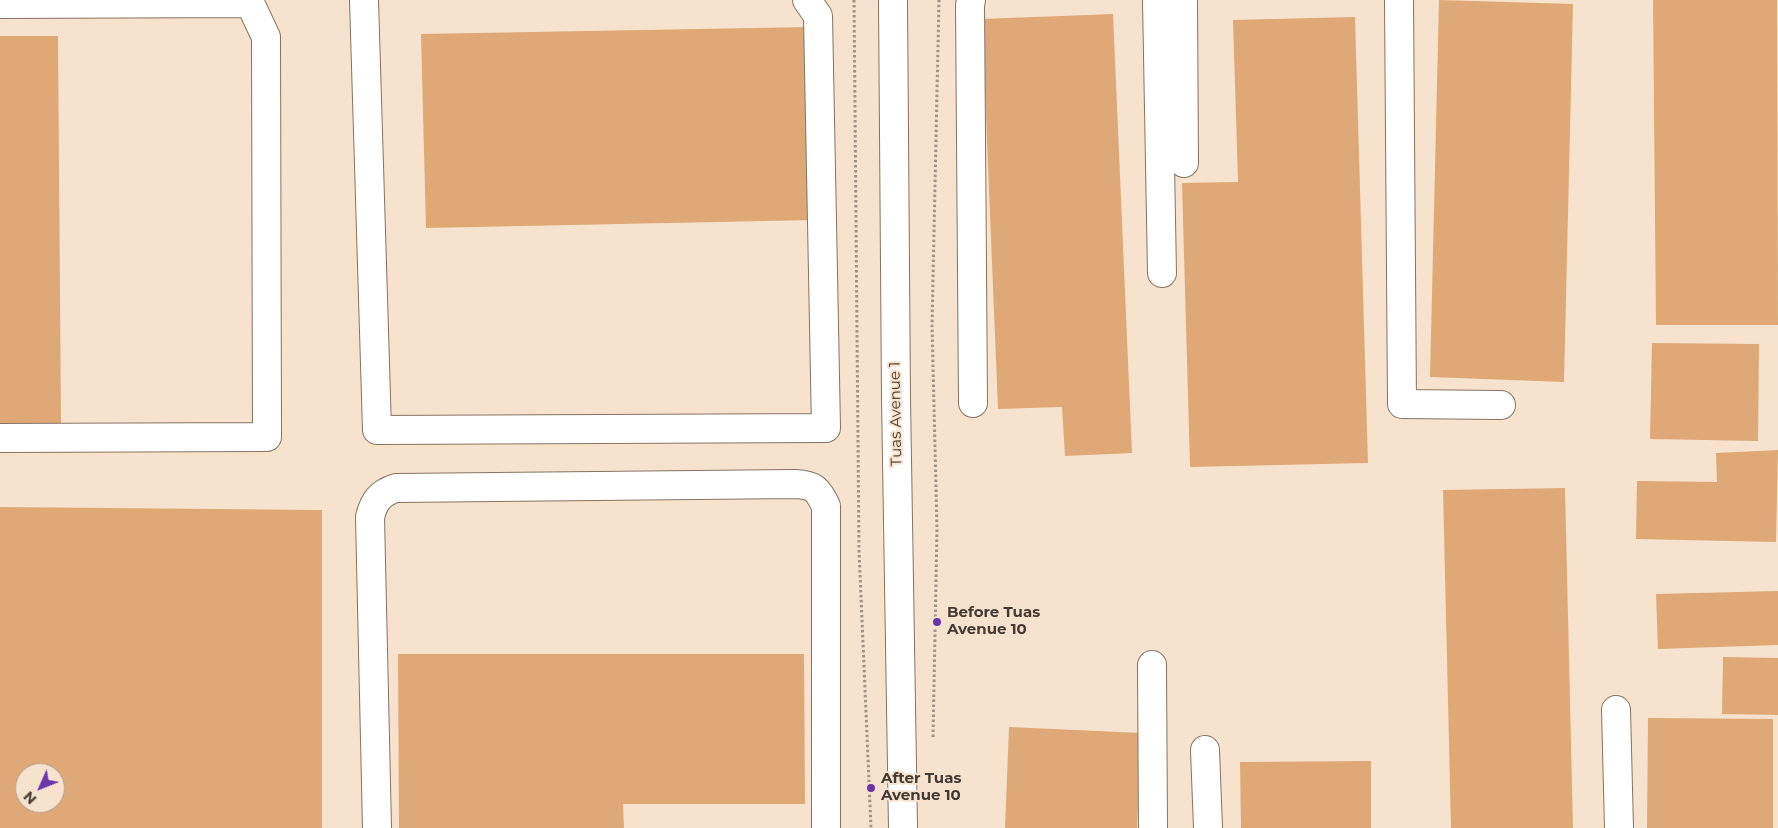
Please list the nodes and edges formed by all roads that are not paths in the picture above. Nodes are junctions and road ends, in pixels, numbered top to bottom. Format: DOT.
graph roads {
  1 [pos="364,0"];
  2 [pos="807,0"];
  3 [pos="893,0"];
  4 [pos="971,0"];
  5 [pos="1157,0"];
  6 [pos="1183,0"];
  7 [pos="1399,0"];
  8 [pos="15,3"];
  9 [pos="1184,162"];
  10 [pos="1162,273"];
  11 [pos="973,403"];
  12 [pos="1501,406"];
  13 [pos="0,438"];
  14 [pos="1152,666"];
  15 [pos="1616,710"];
  16 [pos="1205,750"];
  17 [pos="377,828"];
  18 [pos="826,828"];
  19 [pos="903,828"];
  20 [pos="1153,828"];
  21 [pos="1208,828"];
  22 [pos="1619,828"];
  1 -- 2 [label="street"];
  3 -- 19 [label="street, Tuas Avenue 1"];
  4 -- 11 [label="street"];
  5 -- 10 [label="street"];
  6 -- 9 [label="street"];
  7 -- 12 [label="street"];
  8 -- 13 [label="street"];
  14 -- 20 [label="street"];
  15 -- 22 [label="street"];
  16 -- 21 [label="street"];
  17 -- 18 [label="street"];
}
